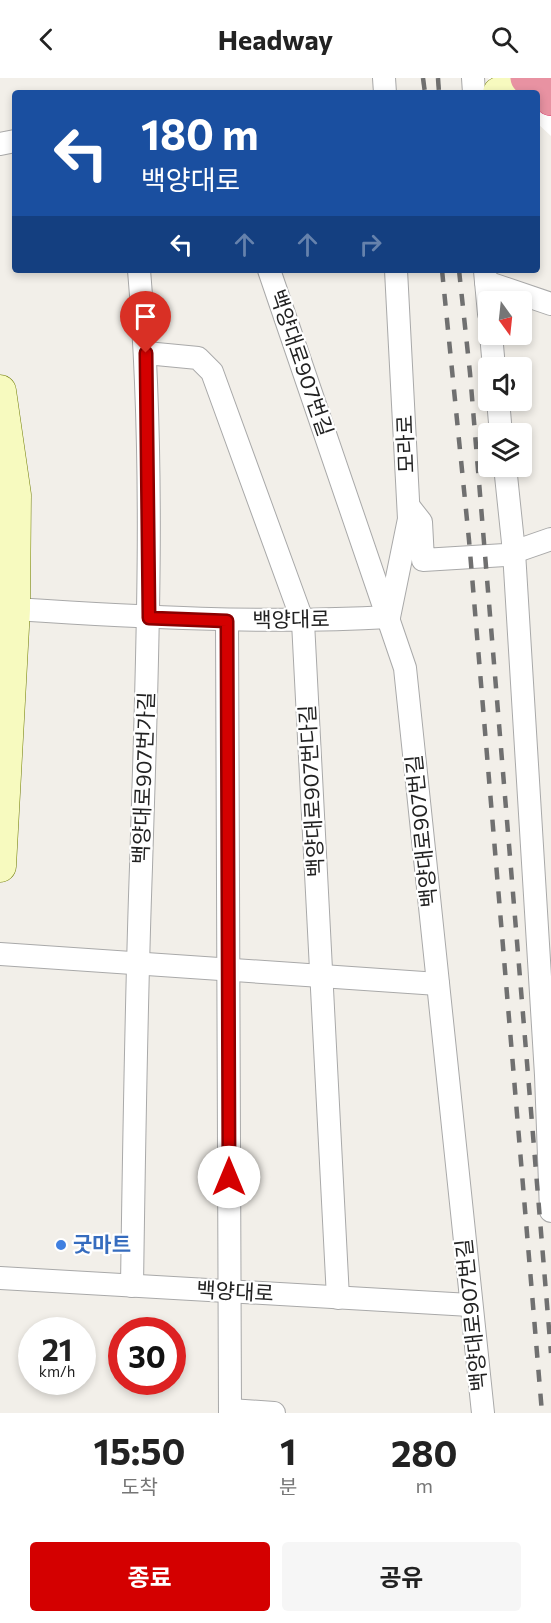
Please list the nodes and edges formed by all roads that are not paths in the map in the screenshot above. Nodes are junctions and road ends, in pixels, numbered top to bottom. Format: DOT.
graph roads {
  1 [pos="139,273"];
  2 [pos="270,273"];
  3 [pos="396,273"];
  4 [pos="485,276"];
  5 [pos="487,291"];
  6 [pos="551,304"];
  7 [pos="146,353"];
  8 [pos="0,391"];
  9 [pos="506,477"];
  10 [pos="408,507"];
  11 [pos="551,538"];
  12 [pos="514,552"];
  13 [pos="14,609"];
  14 [pos="389,617"];
  15 [pos="149,618"];
  16 [pos="227,621"];
  17 [pos="303,622"];
  18 [pos="0,866"];
  19 [pos="0,954"];
  20 [pos="137,963"];
  21 [pos="228,970"];
  22 [pos="322,977"];
  23 [pos="438,984"];
  24 [pos="550,1176"];
  25 [pos="551,1211"];
  26 [pos="0,1278"];
  27 [pos="132,1286"];
  28 [pos="229,1292"];
  29 [pos="338,1298"];
  30 [pos="470,1305"];
  31 [pos="230,1411"];
  32 [pos="274,1413"];
  33 [pos="483,1413"];
  1 -- 7 [label="street, 백양대로907번가길"];
  2 -- 14 [label="street, 백양대로907번길"];
  3 -- 10 [label="street, 모라로"];
  4 -- 5 [label="street"];
  4 -- 6 [label="street"];
  7 -- 15 [label="street, 백양대로907번가길"];
  7 -- 17 [label="street, 백양대로907번다길"];
  8 -- 13 [label="main road"];
  9 -- 12 [label="street"];
  10 -- 12 [label="street"];
  10 -- 14 [label="street, 모라로"];
  11 -- 12 [label="street"];
  12 -- 24 [label="street"];
  13 -- 15 [label="street, 백양대로"];
  13 -- 18 [label="main road"];
  14 -- 17 [label="street, 백양대로"];
  14 -- 23 [label="street, 백양대로907번길"];
  15 -- 16 [label="street, 백양대로"];
  15 -- 20 [label="street, 백양대로907번가길"];
  16 -- 17 [label="street, 백양대로"];
  16 -- 21 [label="street"];
  17 -- 22 [label="street, 백양대로907번다길"];
  19 -- 20 [label="street"];
  20 -- 21 [label="street"];
  20 -- 27 [label="street, 백양대로907번가길"];
  21 -- 22 [label="street"];
  21 -- 28 [label="street"];
  22 -- 23 [label="street"];
  22 -- 29 [label="street, 백양대로907번다길"];
  23 -- 30 [label="street, 백양대로907번길"];
  24 -- 25 [label="street"];
  26 -- 27 [label="street, 백양대로"];
  27 -- 28 [label="street, 백양대로"];
  28 -- 29 [label="street, 백양대로"];
  28 -- 31 [label="street"];
  29 -- 30 [label="street, 백양대로"];
  30 -- 33 [label="street, 백양대로907번길"];
  31 -- 32 [label="street"];
}
